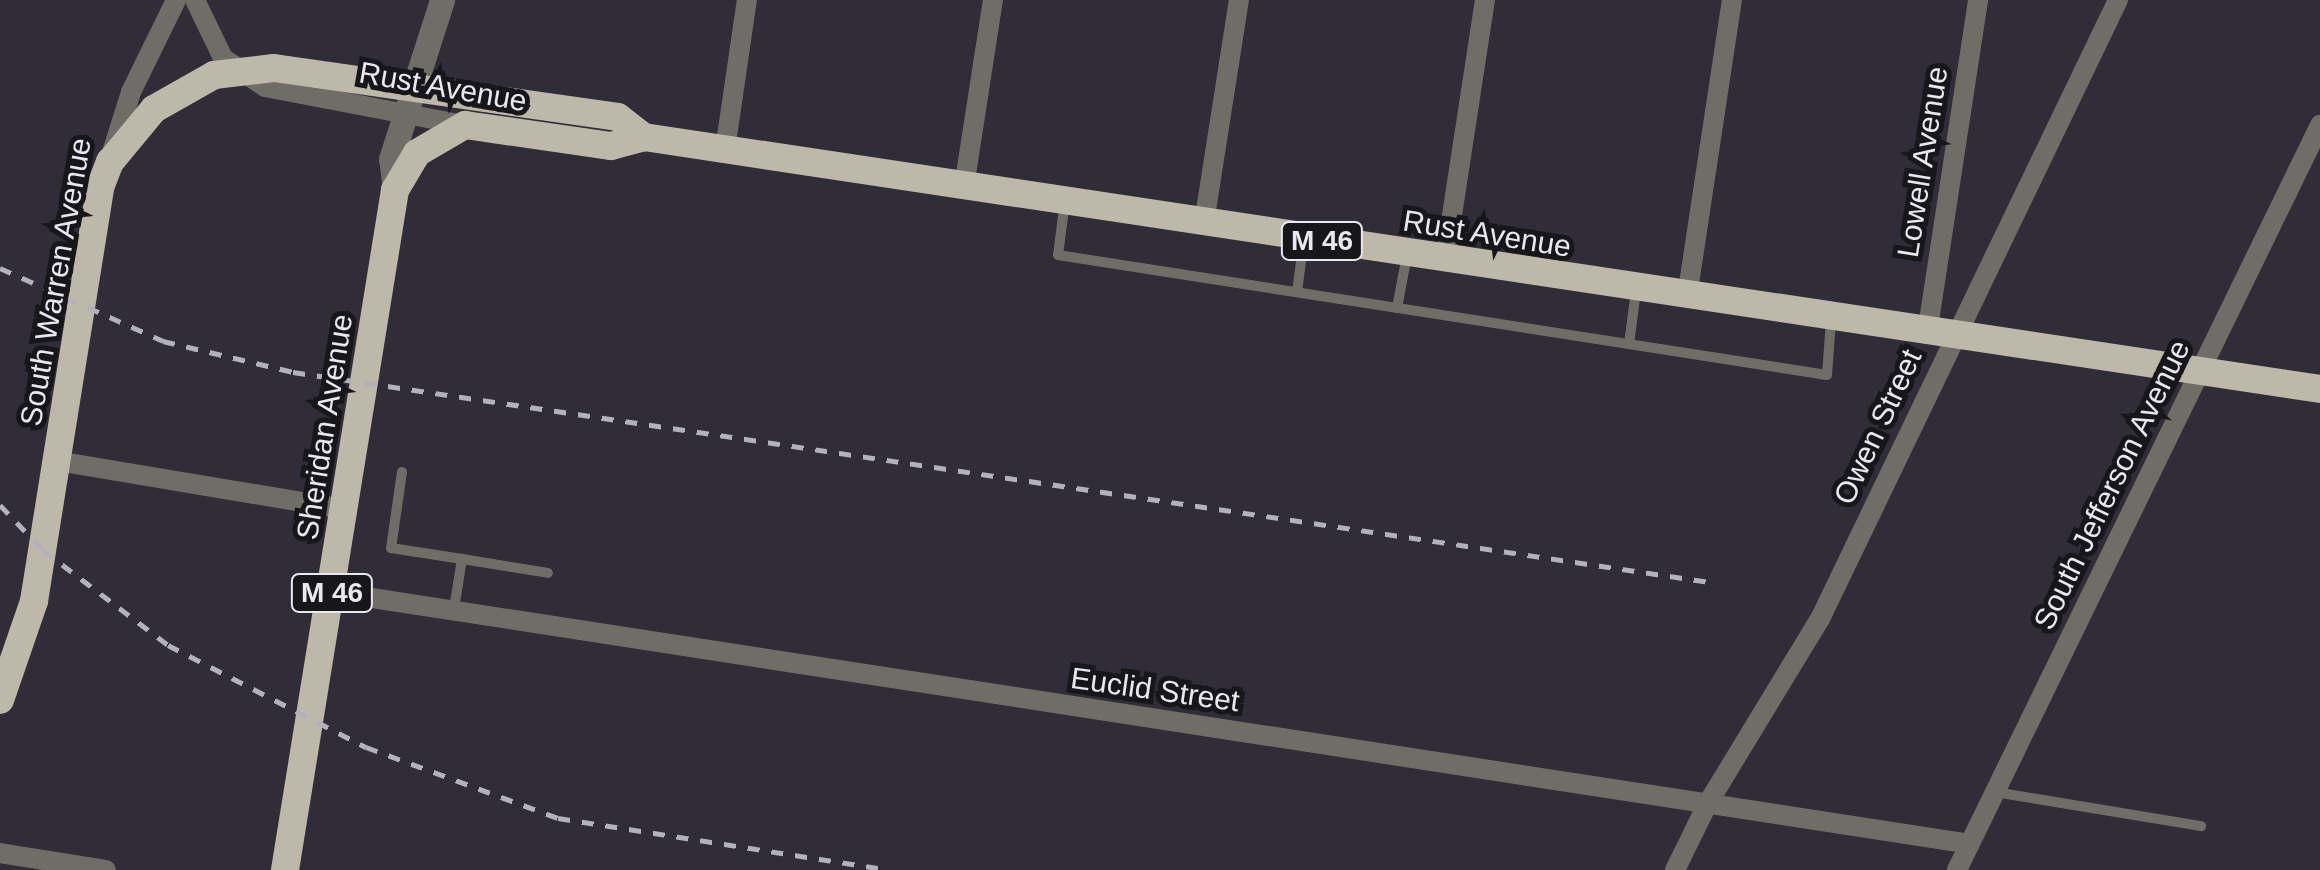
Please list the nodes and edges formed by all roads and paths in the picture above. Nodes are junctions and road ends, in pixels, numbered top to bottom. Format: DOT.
graph roads {
  1 [pos="176,0"];
  2 [pos="195,0"];
  3 [pos="442,0"];
  4 [pos="747,0"];
  5 [pos="993,0"];
  6 [pos="1239,0"];
  7 [pos="1485,0"];
  8 [pos="1732,0"];
  9 [pos="1978,0"];
  10 [pos="2118,0"];
  11 [pos="236,70"];
  12 [pos="410,99"];
  13 [pos="465,125"];
  14 [pos="2320,125"];
  15 [pos="644,137"];
  16 [pos="725,150"];
  17 [pos="110,162"];
  18 [pos="964,186"];
  19 [pos="395,190"];
  20 [pos="1065,201"];
  21 [pos="1204,223"];
  22 [pos="1304,238"];
  23 [pos="1406,254"];
  24 [pos="1446,261"];
  25 [pos="1636,289"];
  26 [pos="1297,292"];
  27 [pos="1686,297"];
  28 [pos="1397,308"];
  29 [pos="1831,319"];
  30 [pos="1941,336"];
  31 [pos="1629,344"];
  32 [pos="2200,372"];
  33 [pos="2320,389"];
  34 [pos="57,460"];
  35 [pos="402,472"];
  36 [pos="345,509"];
  37 [pos="462,559"];
  38 [pos="548,574"];
  39 [pos="332,592"];
  40 [pos="453,616"];
  41 [pos="0,700"];
  42 [pos="1995,792"];
  43 [pos="1708,803"];
  44 [pos="2201,826"];
  45 [pos="1970,844"];
  46 [pos="0,853"];
  47 [pos="68,867"];
  48 [pos="106,870"];
  49 [pos="286,870"];
  50 [pos="1675,870"];
  51 [pos="1957,870"];
  1 -- 17 [label="street, South Warren Avenue"];
  2 -- 11 [label="street"];
  3 -- 12 [label="street, Sheridan Avenue"];
  4 -- 16 [label="street"];
  5 -- 18 [label="street"];
  6 -- 21 [label="street"];
  7 -- 24 [label="street"];
  8 -- 27 [label="street"];
  9 -- 30 [label="street, Lowell Avenue"];
  10 -- 30 [label="street, Owen Street"];
  11 -- 12 [label="highway, Rust Avenue / M 46"];
  11 -- 17 [label="highway, Rust Avenue / M 46"];
  12 -- 13 [label="street, Rust Avenue"];
  12 -- 15 [label="highway, Rust Avenue / M 46"];
  12 -- 19 [label="street, Sheridan Avenue"];
  13 -- 15 [label="highway, Rust Avenue / M 46"];
  13 -- 19 [label="highway, M 46"];
  14 -- 32 [label="street, South Jefferson Avenue"];
  15 -- 16 [label="highway, Rust Avenue / M 46"];
  16 -- 18 [label="highway, Rust Avenue / M 46"];
  17 -- 34 [label="highway, South Warren Avenue / M 46"];
  18 -- 20 [label="highway, Rust Avenue / M 46"];
  19 -- 36 [label="highway, Sheridan Avenue / M 46"];
  20 -- 21 [label="highway, Rust Avenue / M 46"];
  20 -- 26 [label="lane"];
  21 -- 22 [label="highway, Rust Avenue / M 46"];
  22 -- 23 [label="highway, Rust Avenue / M 46"];
  22 -- 26 [label="lane"];
  23 -- 24 [label="highway, Rust Avenue / M 46"];
  23 -- 28 [label="lane"];
  24 -- 25 [label="highway, Rust Avenue / M 46"];
  25 -- 27 [label="highway, Rust Avenue / M 46"];
  25 -- 31 [label="lane"];
  26 -- 28 [label="lane"];
  27 -- 29 [label="highway, Rust Avenue / M 46"];
  28 -- 31 [label="lane"];
  29 -- 30 [label="highway, Rust Avenue / M 46"];
  29 -- 31 [label="lane"];
  30 -- 32 [label="highway, Rust Avenue / M 46"];
  30 -- 43 [label="street, Owen Street"];
  32 -- 33 [label="highway, Rust Avenue / M 46"];
  32 -- 42 [label="street, South Jefferson Avenue"];
  34 -- 36 [label="street"];
  34 -- 41 [label="highway, South Warren Avenue / M 46"];
  35 -- 37 [label="lane"];
  36 -- 39 [label="highway, Sheridan Avenue / M 46"];
  37 -- 38 [label="lane"];
  37 -- 40 [label="lane"];
  39 -- 40 [label="street, Euclid Street"];
  39 -- 49 [label="highway, Sheridan Avenue / M 46"];
  40 -- 43 [label="street, Euclid Street"];
  42 -- 44 [label="lane"];
  42 -- 45 [label="street, South Jefferson Avenue"];
  43 -- 45 [label="street, Euclid Street"];
  43 -- 50 [label="street, Owen Street"];
  45 -- 51 [label="street, South Jefferson Avenue"];
  46 -- 47 [label="street"];
  47 -- 48 [label="street"];
}
